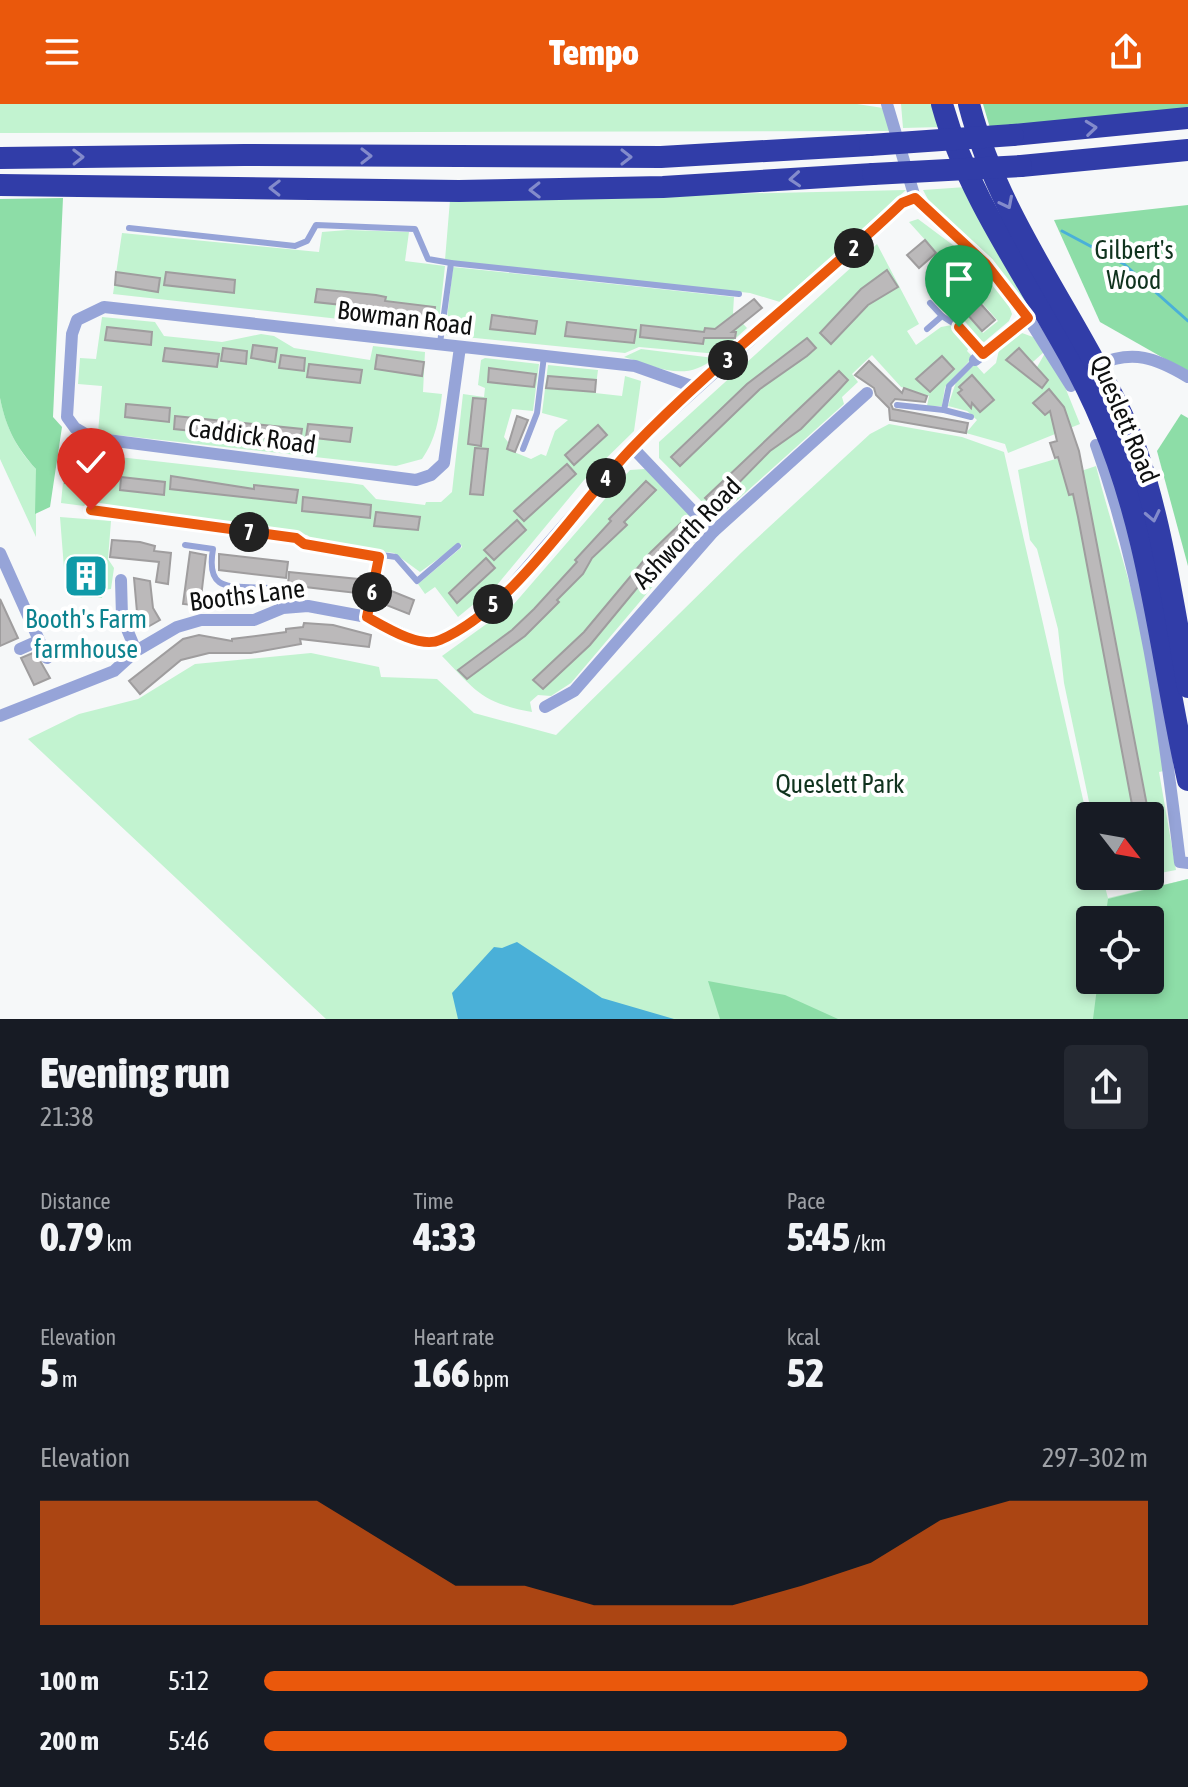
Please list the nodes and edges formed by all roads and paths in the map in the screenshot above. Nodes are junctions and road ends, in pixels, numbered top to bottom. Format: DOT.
graph roads {
  1 [pos="887,104"];
  2 [pos="942,104"];
  3 [pos="969,104"];
  4 [pos="1188,118"];
  5 [pos="1188,150"];
  6 [pos="0,158"];
  7 [pos="0,185"];
  8 [pos="915,198"];
  9 [pos="129,228"];
  10 [pos="451,263"];
  11 [pos="739,294"];
  12 [pos="930,303"];
  13 [pos="104,307"];
  14 [pos="942,316"];
  15 [pos="1028,318"];
  16 [pos="927,329"];
  17 [pos="440,343"];
  18 [pos="460,347"];
  19 [pos="544,356"];
  20 [pos="979,357"];
  21 [pos="1082,375"];
  22 [pos="1188,377"];
  23 [pos="697,388"];
  24 [pos="867,393"];
  25 [pos="897,405"];
  26 [pos="944,410"];
  27 [pos="971,417"];
  28 [pos="1096,445"];
  29 [pos="632,447"];
  30 [pos="523,449"];
  31 [pos="91,510"];
  32 [pos="713,532"];
  33 [pos="185,545"];
  34 [pos="458,546"];
  35 [pos="0,553"];
  36 [pos="379,557"];
  37 [pos="121,580"];
  38 [pos="121,598"];
  39 [pos="107,600"];
  40 [pos="283,608"];
  41 [pos="367,617"];
  42 [pos="38,641"];
  43 [pos="20,649"];
  44 [pos="136,651"];
  45 [pos="47,658"];
  46 [pos="1188,687"];
  47 [pos="545,707"];
  48 [pos="0,716"];
  49 [pos="1188,780"];
  50 [pos="1188,863"];
  1 -- 8 [label="street"];
  2 -- 21 [label="highway, Queslett Road"];
  3 -- 21 [label="highway, Queslett Road, one-way"];
  6 -- 4 [label="highway, one-way, bridge"];
  5 -- 7 [label="highway, one-way, bridge"];
  8 -- 15 [label="street, Queslett Road"];
  8 -- 23 [label="street, Booths Lane"];
  9 -- 10 [label="lane"];
  10 -- 11 [label="lane"];
  10 -- 17 [label="lane"];
  12 -- 14 [label="lane"];
  13 -- 17 [label="street, Bowman Road"];
  13 -- 18 [label="street, Caddick Road"];
  14 -- 16 [label="lane"];
  14 -- 20 [label="lane"];
  15 -- 20 [label="street"];
  15 -- 21 [label="street, Queslett Road"];
  17 -- 18 [label="street, Bowman Road"];
  18 -- 19 [label="street, Bowman Road"];
  19 -- 23 [label="street, Bowman Road"];
  19 -- 30 [label="lane"];
  20 -- 26 [label="lane"];
  21 -- 22 [label="street"];
  21 -- 46 [label="highway, Queslett Road, one-way"];
  21 -- 49 [label="highway, Queslett Road"];
  23 -- 29 [label="street, Booths Lane"];
  24 -- 32 [label="street, Ashworth Road"];
  25 -- 26 [label="lane"];
  26 -- 27 [label="lane"];
  28 -- 50 [label="street, Queslett Road"];
  29 -- 32 [label="street"];
  29 -- 41 [label="street, Booths Lane"];
  31 -- 36 [label="lane"];
  32 -- 47 [label="street, Ashworth Road"];
  33 -- 40 [label="lane"];
  34 -- 36 [label="lane"];
  35 -- 42 [label="street"];
  36 -- 41 [label="lane"];
  37 -- 38 [label="street"];
  38 -- 39 [label="street"];
  38 -- 44 [label="street"];
  40 -- 41 [label="street, Booths Lane"];
  40 -- 44 [label="street, Booths Lane"];
  42 -- 43 [label="street"];
  42 -- 45 [label="street"];
  44 -- 48 [label="street, Booths Lane"];
}
